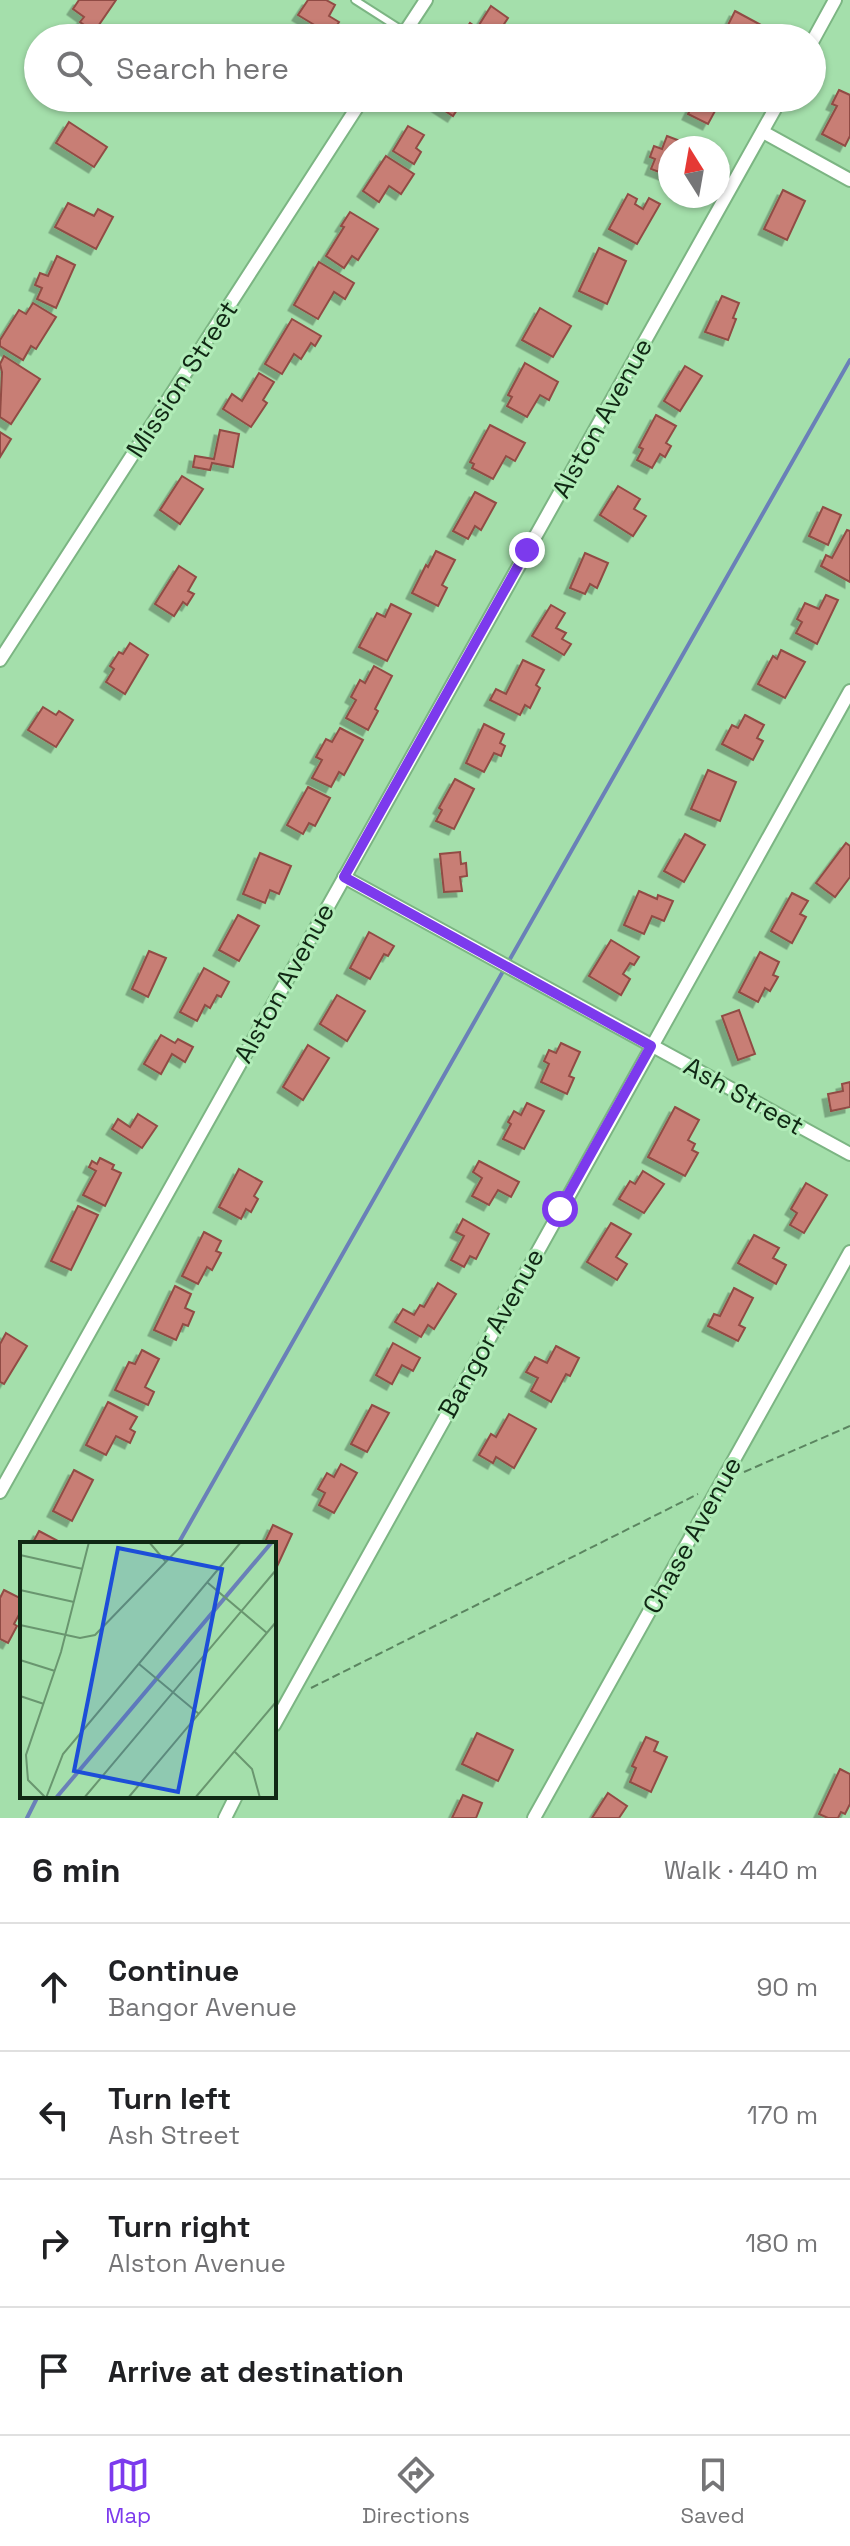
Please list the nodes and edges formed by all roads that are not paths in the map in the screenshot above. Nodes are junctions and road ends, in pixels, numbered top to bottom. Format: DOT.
graph roads {
  1 [pos="355,0"];
  2 [pos="426,0"];
  3 [pos="835,0"];
  4 [pos="388,24"];
  5 [pos="410,24"];
  6 [pos="822,24"];
  7 [pos="354,112"];
  8 [pos="774,112"];
  9 [pos="763,132"];
  10 [pos="850,180"];
  11 [pos="0,660"];
  12 [pos="850,691"];
  13 [pos="344,877"];
  14 [pos="651,1046"];
  15 [pos="850,1154"];
  16 [pos="850,1252"];
  17 [pos="0,1492"];
  18 [pos="276,1721"];
  19 [pos="235,1798"];
  20 [pos="225,1818"];
  21 [pos="534,1818"];
  1 -- 4 [label="lane"];
  2 -- 5 [label="street"];
  3 -- 6 [label="street"];
  7 -- 11 [label="street, Mission Street"];
  8 -- 9 [label="street, Alston Avenue"];
  9 -- 10 [label="street"];
  9 -- 13 [label="street, Alston Avenue"];
  12 -- 14 [label="street, Bangor Avenue"];
  13 -- 14 [label="street, Ash Street"];
  13 -- 17 [label="street, Alston Avenue"];
  14 -- 15 [label="street, Ash Street"];
  14 -- 18 [label="street, Bangor Avenue"];
  16 -- 21 [label="street, Chase Avenue"];
  19 -- 20 [label="street"];
}
